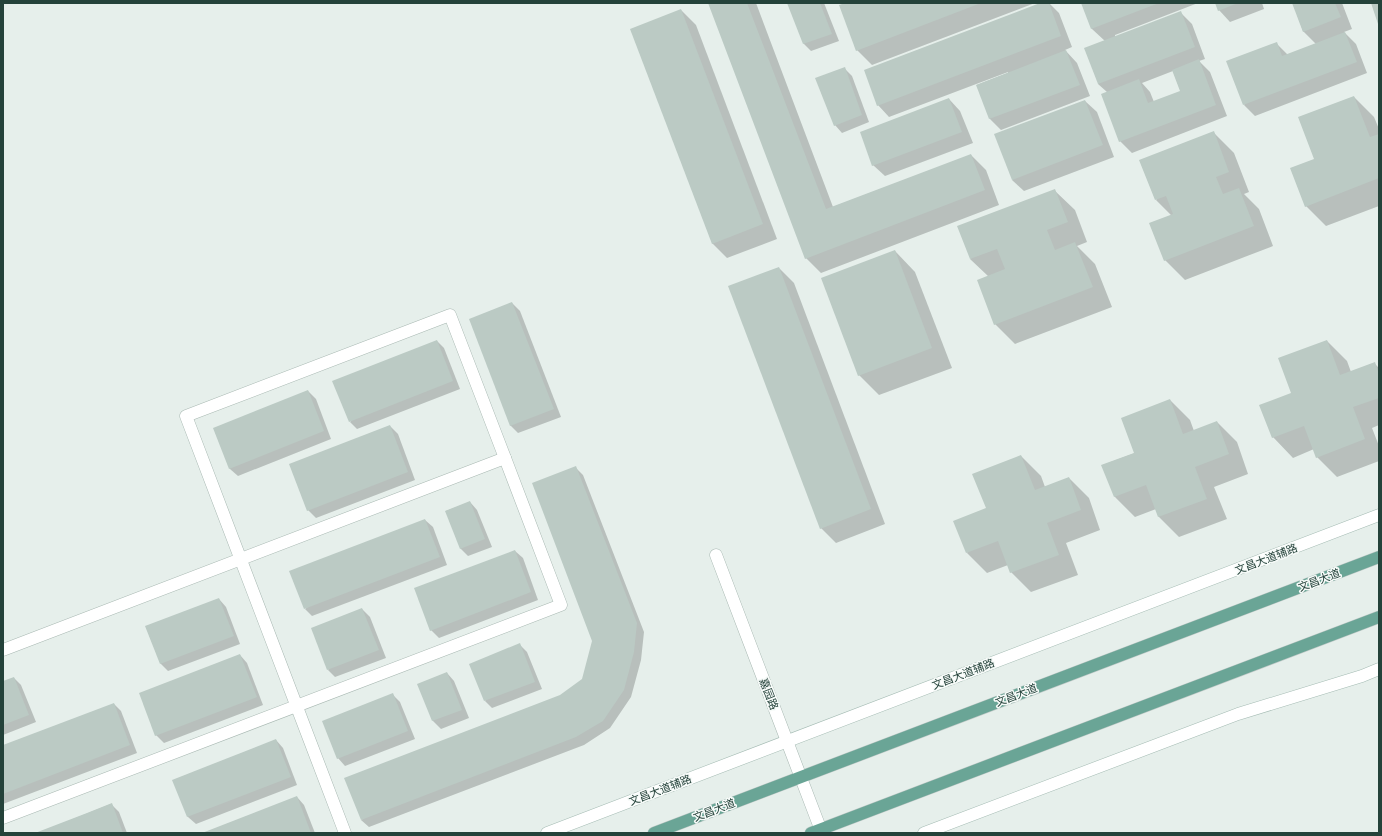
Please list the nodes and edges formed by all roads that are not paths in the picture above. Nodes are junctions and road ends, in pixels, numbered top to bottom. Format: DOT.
graph roads {
  1 [pos="505,458"];
  2 [pos="1379,515"];
  3 [pos="716,555"];
  4 [pos="1379,557"];
  5 [pos="241,559"];
  6 [pos="1379,616"];
  7 [pos="3,650"];
  8 [pos="1379,669"];
  9 [pos="297,706"];
  10 [pos="787,742"];
  11 [pos="800,777"];
  12 [pos="3,818"];
  13 [pos="818,832"];
  14 [pos="346,833"];
  15 [pos="547,833"];
  16 [pos="654,833"];
  17 [pos="924,833"];
  1 -- 5 [label="street"];
  1 -- 5 [label="street"];
  1 -- 9 [label="street"];
  2 -- 10 [label="street, 文昌大道辅路"];
  3 -- 10 [label="street, 嘉园路"];
  4 -- 11 [label="main road, 文昌大道"];
  5 -- 7 [label="street"];
  5 -- 9 [label="street"];
  6 -- 13 [label="main road"];
  8 -- 17 [label="street"];
  9 -- 12 [label="street"];
  9 -- 14 [label="street"];
  10 -- 11 [label="street, 嘉园路"];
  10 -- 15 [label="street, 文昌大道辅路"];
  11 -- 13 [label="street, 嘉园路"];
  11 -- 16 [label="main road, 文昌大道"];
}
